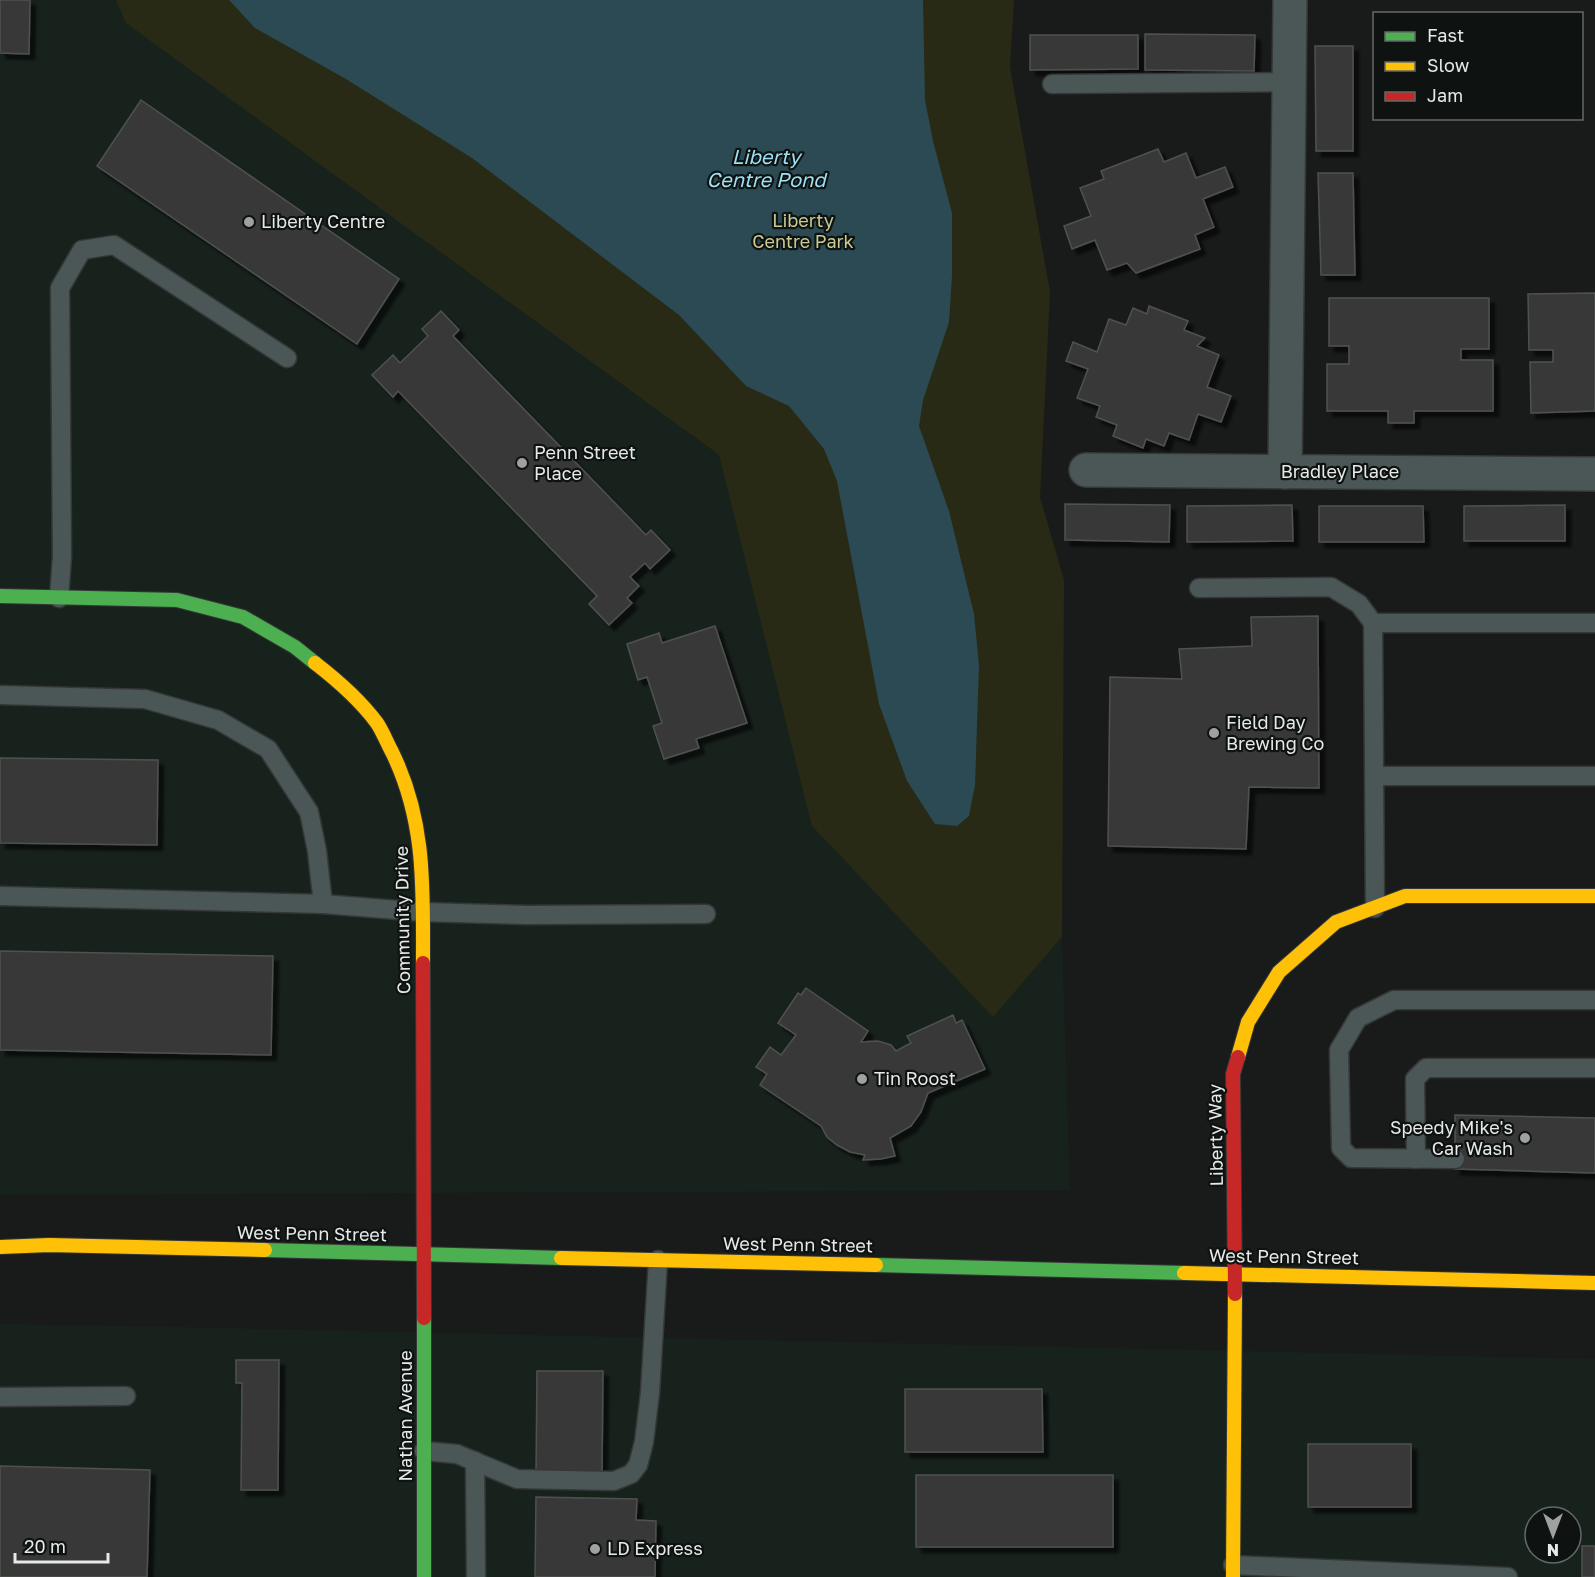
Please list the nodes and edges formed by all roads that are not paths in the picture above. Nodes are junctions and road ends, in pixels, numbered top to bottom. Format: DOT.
graph roads {
  1 [pos="1290,0"];
  2 [pos="1289,82"];
  3 [pos="1052,84"];
  4 [pos="287,358"];
  5 [pos="1086,470"];
  6 [pos="1285,472"];
  7 [pos="1595,474"];
  8 [pos="1199,588"];
  9 [pos="0,596"];
  10 [pos="59,598"];
  11 [pos="1373,623"];
  12 [pos="1595,623"];
  13 [pos="0,695"];
  14 [pos="1375,776"];
  15 [pos="1595,776"];
  16 [pos="0,896"];
  17 [pos="1595,896"];
  18 [pos="323,904"];
  19 [pos="1375,908"];
  20 [pos="422,912"];
  21 [pos="706,914"];
  22 [pos="1595,1000"];
  23 [pos="1595,1068"];
  24 [pos="1416,1159"];
  25 [pos="1455,1159"];
  26 [pos="0,1247"];
  27 [pos="424,1254"];
  28 [pos="657,1260"];
  29 [pos="1236,1274"];
  30 [pos="1595,1283"];
  31 [pos="126,1396"];
  32 [pos="0,1397"];
  33 [pos="424,1451"];
  34 [pos="475,1461"];
  35 [pos="1233,1571"];
  36 [pos="424,1577"];
  37 [pos="476,1577"];
  38 [pos="1508,1577"];
  1 -- 2 [label="street"];
  2 -- 3 [label="lane"];
  2 -- 6 [label="street"];
  4 -- 10 [label="lane"];
  5 -- 6 [label="street, Bradley Place"];
  6 -- 7 [label="street, Bradley Place"];
  8 -- 11 [label="lane"];
  9 -- 10 [label="street, Community Drive"];
  10 -- 20 [label="street, Community Drive"];
  11 -- 12 [label="lane"];
  11 -- 14 [label="lane"];
  13 -- 18 [label="lane"];
  14 -- 15 [label="lane"];
  14 -- 19 [label="lane"];
  16 -- 18 [label="lane"];
  17 -- 19 [label="street, Liberty Way"];
  18 -- 20 [label="lane"];
  19 -- 29 [label="street, Liberty Way"];
  20 -- 21 [label="lane"];
  20 -- 27 [label="street, Community Drive"];
  22 -- 24 [label="lane"];
  23 -- 24 [label="lane"];
  24 -- 25 [label="lane"];
  26 -- 27 [label="street, West Penn Street"];
  27 -- 28 [label="street, West Penn Street"];
  27 -- 33 [label="street, Nathan Avenue"];
  28 -- 29 [label="street, West Penn Street"];
  28 -- 34 [label="lane"];
  29 -- 30 [label="street, West Penn Street"];
  29 -- 35 [label="street, Liberty Way"];
  31 -- 32 [label="lane"];
  33 -- 34 [label="lane"];
  33 -- 36 [label="street, Nathan Avenue"];
  34 -- 37 [label="lane"];
  35 -- 38 [label="lane"];
}
